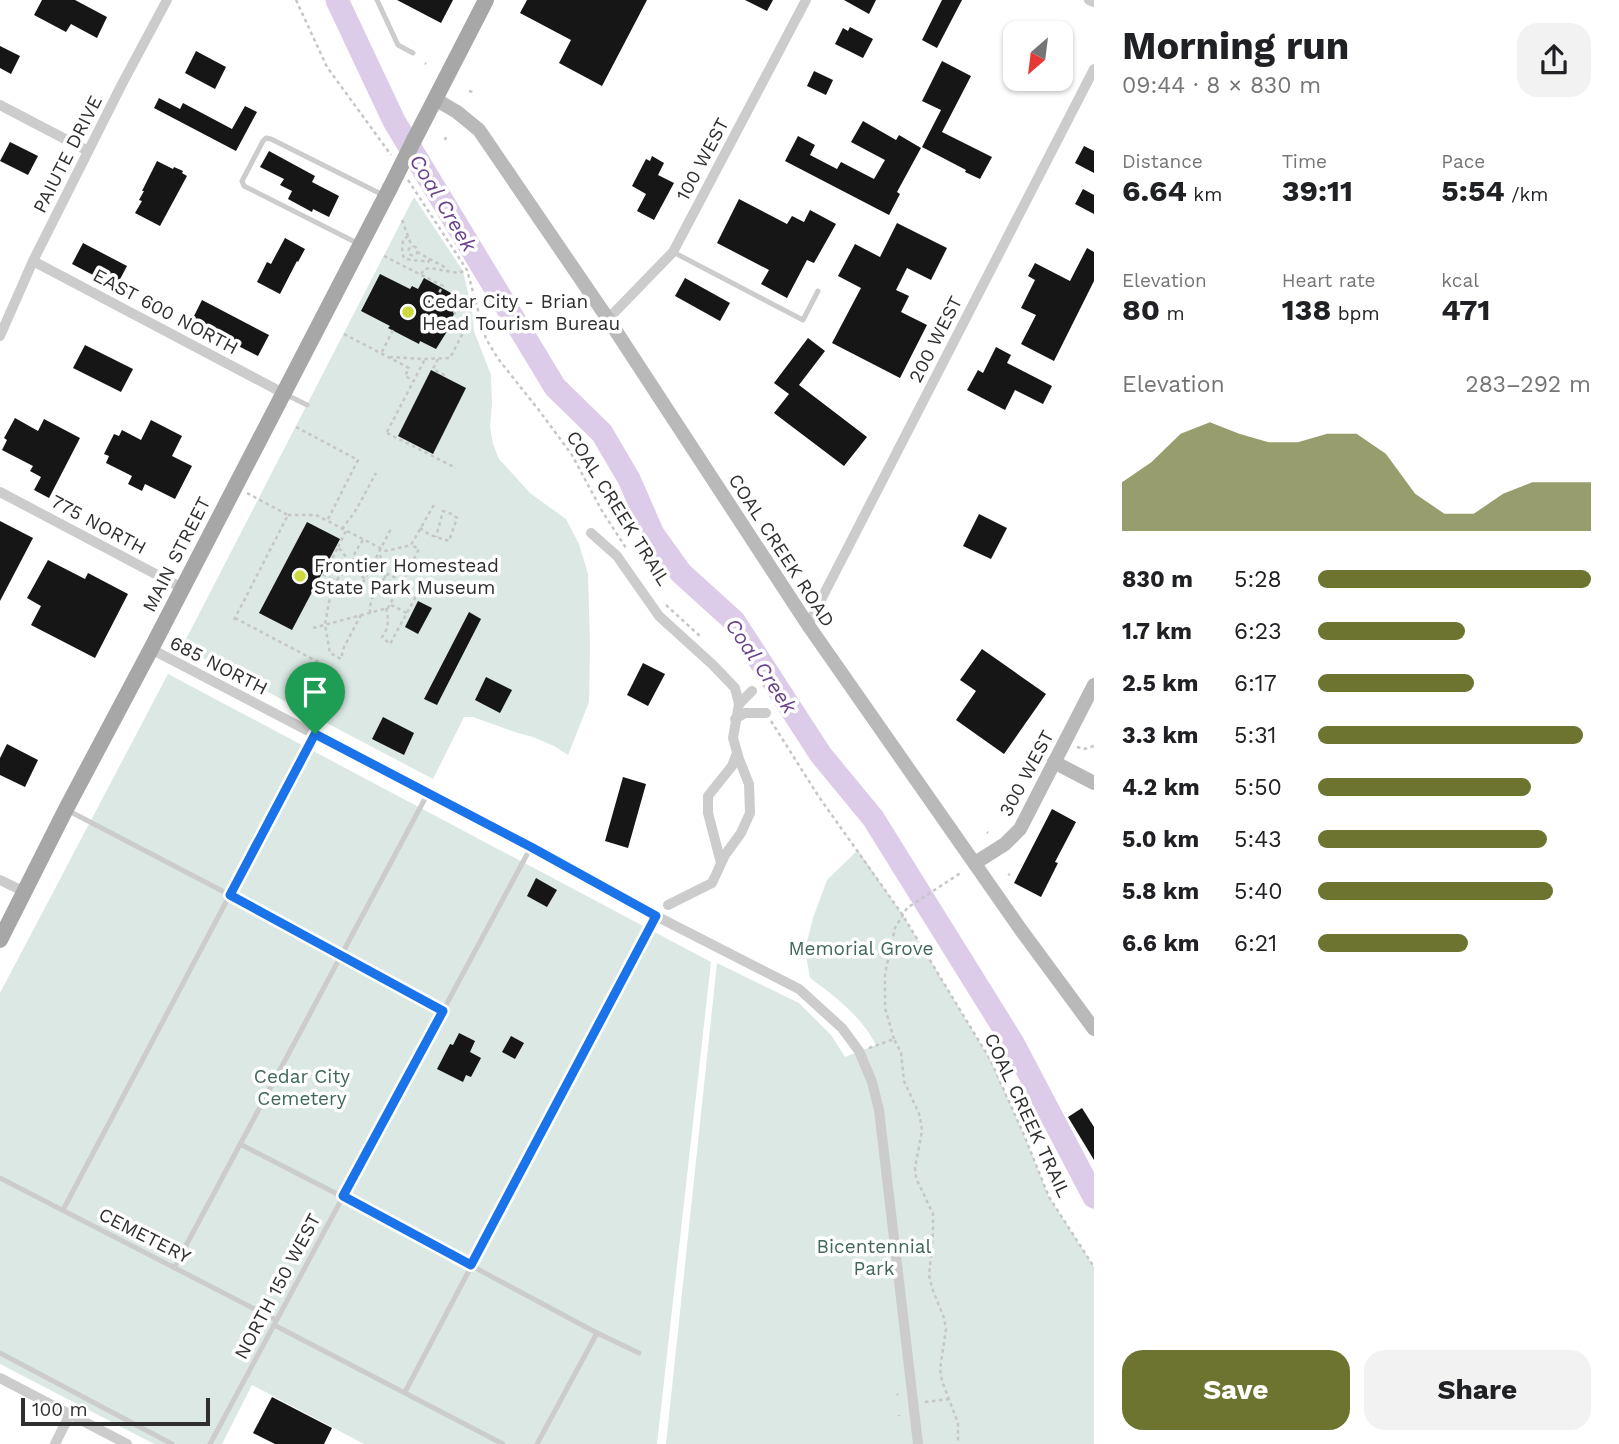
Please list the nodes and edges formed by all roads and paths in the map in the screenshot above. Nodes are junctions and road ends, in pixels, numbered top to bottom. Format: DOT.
graph roads {
  1 [pos="167,0"];
  2 [pos="296,0"];
  3 [pos="377,0"];
  4 [pos="806,0"];
  5 [pos="484,4"];
  6 [pos="413,53"];
  7 [pos="1094,69"];
  8 [pos="435,99"];
  9 [pos="0,105"];
  10 [pos="88,151"];
  11 [pos="395,162"];
  12 [pos="403,173"];
  13 [pos="388,192"];
  14 [pos="402,220"];
  15 [pos="408,236"];
  16 [pos="360,245"];
  17 [pos="412,247"];
  18 [pos="673,252"];
  19 [pos="410,253"];
  20 [pos="417,253"];
  21 [pos="384,256"];
  22 [pos="404,258"];
  23 [pos="430,260"];
  24 [pos="33,261"];
  25 [pos="398,263"];
  26 [pos="467,270"];
  27 [pos="450,271"];
  28 [pos="421,275"];
  29 [pos="818,291"];
  30 [pos="608,318"];
  31 [pos="2,328"];
  32 [pos="393,330"];
  33 [pos="344,334"];
  34 [pos="381,353"];
  35 [pos="389,357"];
  36 [pos="425,359"];
  37 [pos="438,359"];
  38 [pos="446,377"];
  39 [pos="414,381"];
  40 [pos="283,393"];
  41 [pos="307,405"];
  42 [pos="296,426"];
  43 [pos="456,468"];
  44 [pos="376,473"];
  45 [pos="234,487"];
  46 [pos="0,492"];
  47 [pos="435,503"];
  48 [pos="288,515"];
  49 [pos="327,521"];
  50 [pos="392,527"];
  51 [pos="420,528"];
  52 [pos="342,529"];
  53 [pos="346,531"];
  54 [pos="591,533"];
  55 [pos="436,537"];
  56 [pos="363,540"];
  57 [pos="411,545"];
  58 [pos="338,547"];
  59 [pos="380,551"];
  60 [pos="630,554"];
  61 [pos="352,564"];
  62 [pos="354,570"];
  63 [pos="365,579"];
  64 [pos="384,579"];
  65 [pos="335,580"];
  66 [pos="402,581"];
  67 [pos="431,585"];
  68 [pos="182,588"];
  69 [pos="390,605"];
  70 [pos="667,606"];
  71 [pos="386,608"];
  72 [pos="370,613"];
  73 [pos="407,614"];
  74 [pos="361,615"];
  75 [pos="325,625"];
  76 [pos="808,625"];
  77 [pos="313,628"];
  78 [pos="702,638"];
  79 [pos="151,649"];
  80 [pos="340,673"];
  81 [pos="1094,685"];
  82 [pos="752,691"];
  83 [pos="738,704"];
  84 [pos="766,713"];
  85 [pos="735,719"];
  86 [pos="315,734"];
  87 [pos="1065,742"];
  88 [pos="1094,746"];
  89 [pos="737,752"];
  90 [pos="1054,762"];
  91 [pos="1094,783"];
  92 [pos="428,793"];
  93 [pos="66,809"];
  94 [pos="531,847"];
  95 [pos="975,863"];
  96 [pos="721,864"];
  97 [pos="962,872"];
  98 [pos="0,880"];
  99 [pos="24,892"];
  100 [pos="230,895"];
  101 [pos="668,905"];
  102 [pos="902,914"];
  103 [pos="656,916"];
  104 [pos="0,940"];
  105 [pos="340,955"];
  106 [pos="443,1011"];
  107 [pos="1094,1029"];
  108 [pos="894,1039"];
  109 [pos="859,1051"];
  110 [pos="240,1144"];
  111 [pos="0,1178"];
  112 [pos="343,1196"];
  113 [pos="63,1210"];
  114 [pos="471,1265"];
  115 [pos="1094,1267"];
  116 [pos="174,1268"];
  117 [pos="275,1323"];
  118 [pos="597,1333"];
  119 [pos="0,1353"];
  120 [pos="639,1353"];
  121 [pos="0,1378"];
  122 [pos="405,1392"];
  123 [pos="949,1399"];
  124 [pos="914,1404"];
  125 [pos="70,1414"];
  126 [pos="55,1444"];
  127 [pos="127,1444"];
  128 [pos="172,1444"];
  129 [pos="210,1444"];
  130 [pos="503,1444"];
  131 [pos="537,1444"];
  132 [pos="918,1444"];
  133 [pos="958,1444"];
  1 -- 10 [label="street, PAIUTE DRIVE"];
  2 -- 11 [label="path"];
  3 -- 6 [label="lane"];
  4 -- 18 [label="street, 100 WEST"];
  5 -- 8 [label="main road, MAIN STREET"];
  7 -- 76 [label="street, 200 WEST"];
  8 -- 13 [label="main road, MAIN STREET, bridge"];
  8 -- 30 [label="main road, COAL CREEK ROAD"];
  9 -- 10 [label="street"];
  10 -- 24 [label="street, PAIUTE DRIVE"];
  12 -- 26 [label="path, COAL CREEK TRAIL"];
  13 -- 16 [label="main road, MAIN STREET"];
  13 -- 16 [label="lane"];
  14 -- 15 [label="path"];
  15 -- 17 [label="path"];
  15 -- 22 [label="path"];
  16 -- 40 [label="main road, MAIN STREET"];
  17 -- 19 [label="path"];
  17 -- 20 [label="path"];
  18 -- 29 [label="lane"];
  18 -- 30 [label="street, 100 WEST"];
  19 -- 20 [label="path"];
  19 -- 22 [label="path"];
  20 -- 23 [label="path"];
  21 -- 25 [label="path"];
  22 -- 23 [label="path"];
  22 -- 25 [label="path"];
  23 -- 27 [label="path"];
  24 -- 31 [label="street, PAIUTE DRIVE"];
  24 -- 40 [label="street, EAST 600 NORTH"];
  25 -- 28 [label="path"];
  26 -- 27 [label="path"];
  26 -- 60 [label="path, COAL CREEK TRAIL"];
  27 -- 28 [label="path"];
  28 -- 37 [label="path"];
  30 -- 76 [label="main road, COAL CREEK ROAD"];
  32 -- 34 [label="path"];
  33 -- 34 [label="path"];
  34 -- 35 [label="path"];
  35 -- 36 [label="path"];
  35 -- 39 [label="path"];
  36 -- 37 [label="path"];
  36 -- 39 [label="path"];
  37 -- 38 [label="path"];
  39 -- 43 [label="path"];
  40 -- 41 [label="lane"];
  40 -- 45 [label="main road, MAIN STREET"];
  42 -- 49 [label="path"];
  44 -- 52 [label="path"];
  45 -- 48 [label="path"];
  45 -- 68 [label="main road, MAIN STREET"];
  46 -- 68 [label="street, 775 NORTH"];
  47 -- 51 [label="path"];
  48 -- 49 [label="path"];
  48 -- 80 [label="path"];
  49 -- 52 [label="path"];
  50 -- 59 [label="path"];
  51 -- 55 [label="path"];
  51 -- 57 [label="path"];
  52 -- 53 [label="path"];
  53 -- 56 [label="path"];
  53 -- 58 [label="path"];
  54 -- 83 [label="street"];
  55 -- 55 [label="path"];
  56 -- 59 [label="path"];
  56 -- 61 [label="path"];
  57 -- 59 [label="path"];
  57 -- 66 [label="path"];
  58 -- 61 [label="path"];
  58 -- 65 [label="path"];
  59 -- 63 [label="path"];
  59 -- 64 [label="path"];
  61 -- 62 [label="path"];
  62 -- 63 [label="path"];
  62 -- 65 [label="path"];
  63 -- 65 [label="path"];
  64 -- 66 [label="path"];
  64 -- 72 [label="path"];
  65 -- 75 [label="path"];
  66 -- 69 [label="path"];
  67 -- 73 [label="path"];
  68 -- 79 [label="main road, MAIN STREET"];
  69 -- 71 [label="path"];
  69 -- 73 [label="path"];
  70 -- 78 [label="path, COAL CREEK TRAIL"];
  71 -- 72 [label="path"];
  71 -- 73 [label="path"];
  72 -- 74 [label="path"];
  74 -- 75 [label="path"];
  74 -- 75 [label="path"];
  75 -- 77 [label="path"];
  76 -- 95 [label="main road, COAL CREEK ROAD"];
  79 -- 86 [label="street, 685 NORTH"];
  79 -- 93 [label="main road, MAIN STREET"];
  81 -- 87 [label="main road, 300 WEST"];
  82 -- 83 [label="street"];
  83 -- 85 [label="street"];
  84 -- 85 [label="street"];
  84 -- 102 [label="path, COAL CREEK TRAIL"];
  85 -- 89 [label="street"];
  86 -- 92 [label="street, 685 NORTH"];
  86 -- 100 [label="lane"];
  87 -- 88 [label="path"];
  87 -- 90 [label="main road, 300 WEST"];
  89 -- 96 [label="street"];
  89 -- 96 [label="street"];
  90 -- 91 [label="main road"];
  90 -- 95 [label="main road, 300 WEST"];
  92 -- 94 [label="street, 685 NORTH"];
  92 -- 105 [label="lane"];
  93 -- 99 [label="main road, MAIN STREET"];
  93 -- 100 [label="lane"];
  94 -- 103 [label="street, 685 NORTH"];
  94 -- 106 [label="lane, NORTH 150 WEST"];
  95 -- 107 [label="main road, COAL CREEK ROAD"];
  96 -- 101 [label="street"];
  97 -- 102 [label="path"];
  98 -- 99 [label="street"];
  99 -- 104 [label="main road, MAIN STREET"];
  100 -- 105 [label="lane"];
  100 -- 113 [label="lane"];
  102 -- 108 [label="path"];
  102 -- 115 [label="path, COAL CREEK TRAIL"];
  103 -- 109 [label="street, 685 NORTH"];
  103 -- 114 [label="lane"];
  105 -- 106 [label="lane"];
  105 -- 110 [label="lane"];
  106 -- 112 [label="lane, NORTH 150 WEST"];
  108 -- 109 [label="path"];
  108 -- 123 [label="path"];
  109 -- 124 [label="street, 685 NORTH"];
  110 -- 112 [label="lane"];
  110 -- 116 [label="lane"];
  111 -- 113 [label="lane, CEMETERY"];
  112 -- 114 [label="lane"];
  112 -- 117 [label="lane, NORTH 150 WEST"];
  113 -- 116 [label="lane, CEMETERY"];
  114 -- 118 [label="lane"];
  114 -- 122 [label="lane"];
  116 -- 117 [label="lane, CEMETERY"];
  117 -- 122 [label="lane, CEMETERY"];
  117 -- 129 [label="lane, NORTH 150 WEST"];
  118 -- 120 [label="lane"];
  118 -- 131 [label="lane"];
  119 -- 128 [label="lane"];
  121 -- 125 [label="street"];
  122 -- 130 [label="lane, CEMETERY"];
  123 -- 124 [label="path"];
  123 -- 133 [label="path"];
  124 -- 132 [label="street, 685 NORTH"];
  125 -- 126 [label="street"];
  125 -- 127 [label="street"];
}
